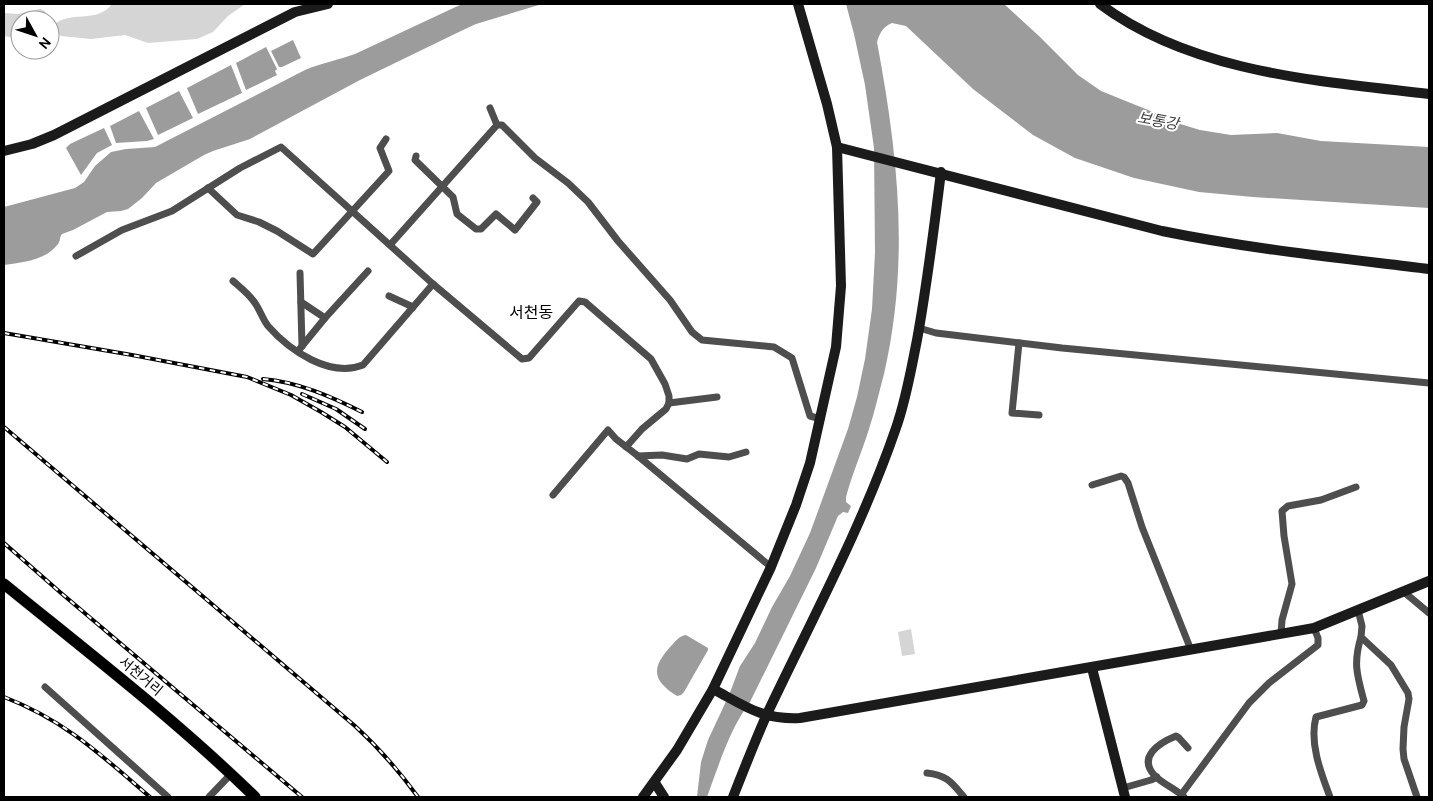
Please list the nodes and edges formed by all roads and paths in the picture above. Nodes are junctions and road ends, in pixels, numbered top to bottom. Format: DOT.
graph roads {
  1 [pos="328,4"];
  2 [pos="798,4"];
  3 [pos="1100,4"];
  4 [pos="1429,94"];
  5 [pos="490,108"];
  6 [pos="497,126"];
  7 [pos="386,139"];
  8 [pos="837,147"];
  9 [pos="4,152"];
  10 [pos="416,156"];
  11 [pos="937,171"];
  12 [pos="443,187"];
  13 [pos="208,188"];
  14 [pos="533,198"];
  15 [pos="352,211"];
  16 [pos="390,245"];
  17 [pos="76,256"];
  18 [pos="1429,269"];
  19 [pos="368,271"];
  20 [pos="300,273"];
  21 [pos="233,281"];
  22 [pos="433,284"];
  23 [pos="388,296"];
  24 [pos="301,302"];
  25 [pos="413,307"];
  26 [pos="325,318"];
  27 [pos="919,328"];
  28 [pos="1019,343"];
  29 [pos="300,349"];
  30 [pos="1429,383"];
  31 [pos="717,397"];
  32 [pos="669,403"];
  33 [pos="1039,415"];
  34 [pos="821,419"];
  35 [pos="626,447"];
  36 [pos="746,452"];
  37 [pos="638,456"];
  38 [pos="1092,485"];
  39 [pos="1356,487"];
  40 [pos="553,495"];
  41 [pos="771,567"];
  42 [pos="1429,581"];
  43 [pos="4,584"];
  44 [pos="1404,592"];
  45 [pos="1358,610"];
  46 [pos="1429,613"];
  47 [pos="1314,628"];
  48 [pos="1281,634"];
  49 [pos="1361,637"];
  50 [pos="1191,650"];
  51 [pos="1092,668"];
  52 [pos="45,687"];
  53 [pos="713,689"];
  54 [pos="766,716"];
  55 [pos="1188,748"];
  56 [pos="231,774"];
  57 [pos="927,774"];
  58 [pos="1157,777"];
  59 [pos="655,783"];
  60 [pos="1124,792"];
  61 [pos="1183,796"];
  62 [pos="168,797"];
  63 [pos="209,797"];
  64 [pos="255,797"];
  65 [pos="644,797"];
  66 [pos="664,797"];
  67 [pos="733,797"];
  68 [pos="964,797"];
  69 [pos="1330,797"];
  70 [pos="1417,797"];
  1 -- 9 [label="street"];
  2 -- 8 [label="street"];
  3 -- 4 [label="street"];
  5 -- 6 [label="street"];
  6 -- 12 [label="street"];
  6 -- 34 [label="street"];
  7 -- 15 [label="street"];
  8 -- 11 [label="street"];
  8 -- 34 [label="street"];
  10 -- 12 [label="street"];
  11 -- 18 [label="street"];
  11 -- 27 [label="street"];
  12 -- 14 [label="street"];
  12 -- 16 [label="street"];
  13 -- 15 [label="street"];
  13 -- 15 [label="street"];
  13 -- 17 [label="street"];
  15 -- 16 [label="street"];
  16 -- 22 [label="street"];
  19 -- 26 [label="street"];
  20 -- 24 [label="street"];
  21 -- 29 [label="street"];
  22 -- 25 [label="street"];
  22 -- 32 [label="street"];
  23 -- 25 [label="street"];
  24 -- 26 [label="street"];
  24 -- 29 [label="street"];
  25 -- 29 [label="street"];
  26 -- 29 [label="street"];
  27 -- 28 [label="street"];
  27 -- 54 [label="street"];
  28 -- 30 [label="street"];
  28 -- 33 [label="street"];
  31 -- 32 [label="street"];
  32 -- 35 [label="street"];
  34 -- 41 [label="street"];
  35 -- 37 [label="street"];
  35 -- 40 [label="street"];
  36 -- 37 [label="street"];
  37 -- 41 [label="street"];
  38 -- 50 [label="street"];
  39 -- 48 [label="street"];
  41 -- 53 [label="street"];
  42 -- 44 [label="street"];
  43 -- 56 [label="main road, 서천거리"];
  44 -- 45 [label="street"];
  44 -- 46 [label="street"];
  45 -- 47 [label="street"];
  45 -- 49 [label="street"];
  47 -- 48 [label="street"];
  47 -- 61 [label="street"];
  48 -- 50 [label="street"];
  49 -- 69 [label="street"];
  49 -- 70 [label="street"];
  50 -- 51 [label="street"];
  51 -- 54 [label="street"];
  51 -- 60 [label="street"];
  52 -- 62 [label="street"];
  53 -- 54 [label="street"];
  53 -- 59 [label="street"];
  54 -- 67 [label="street"];
  55 -- 58 [label="street"];
  56 -- 63 [label="street"];
  56 -- 64 [label="main road, 서천거리"];
  57 -- 68 [label="street"];
  58 -- 60 [label="street"];
  58 -- 61 [label="street"];
  59 -- 65 [label="street"];
  59 -- 66 [label="street"];
}
